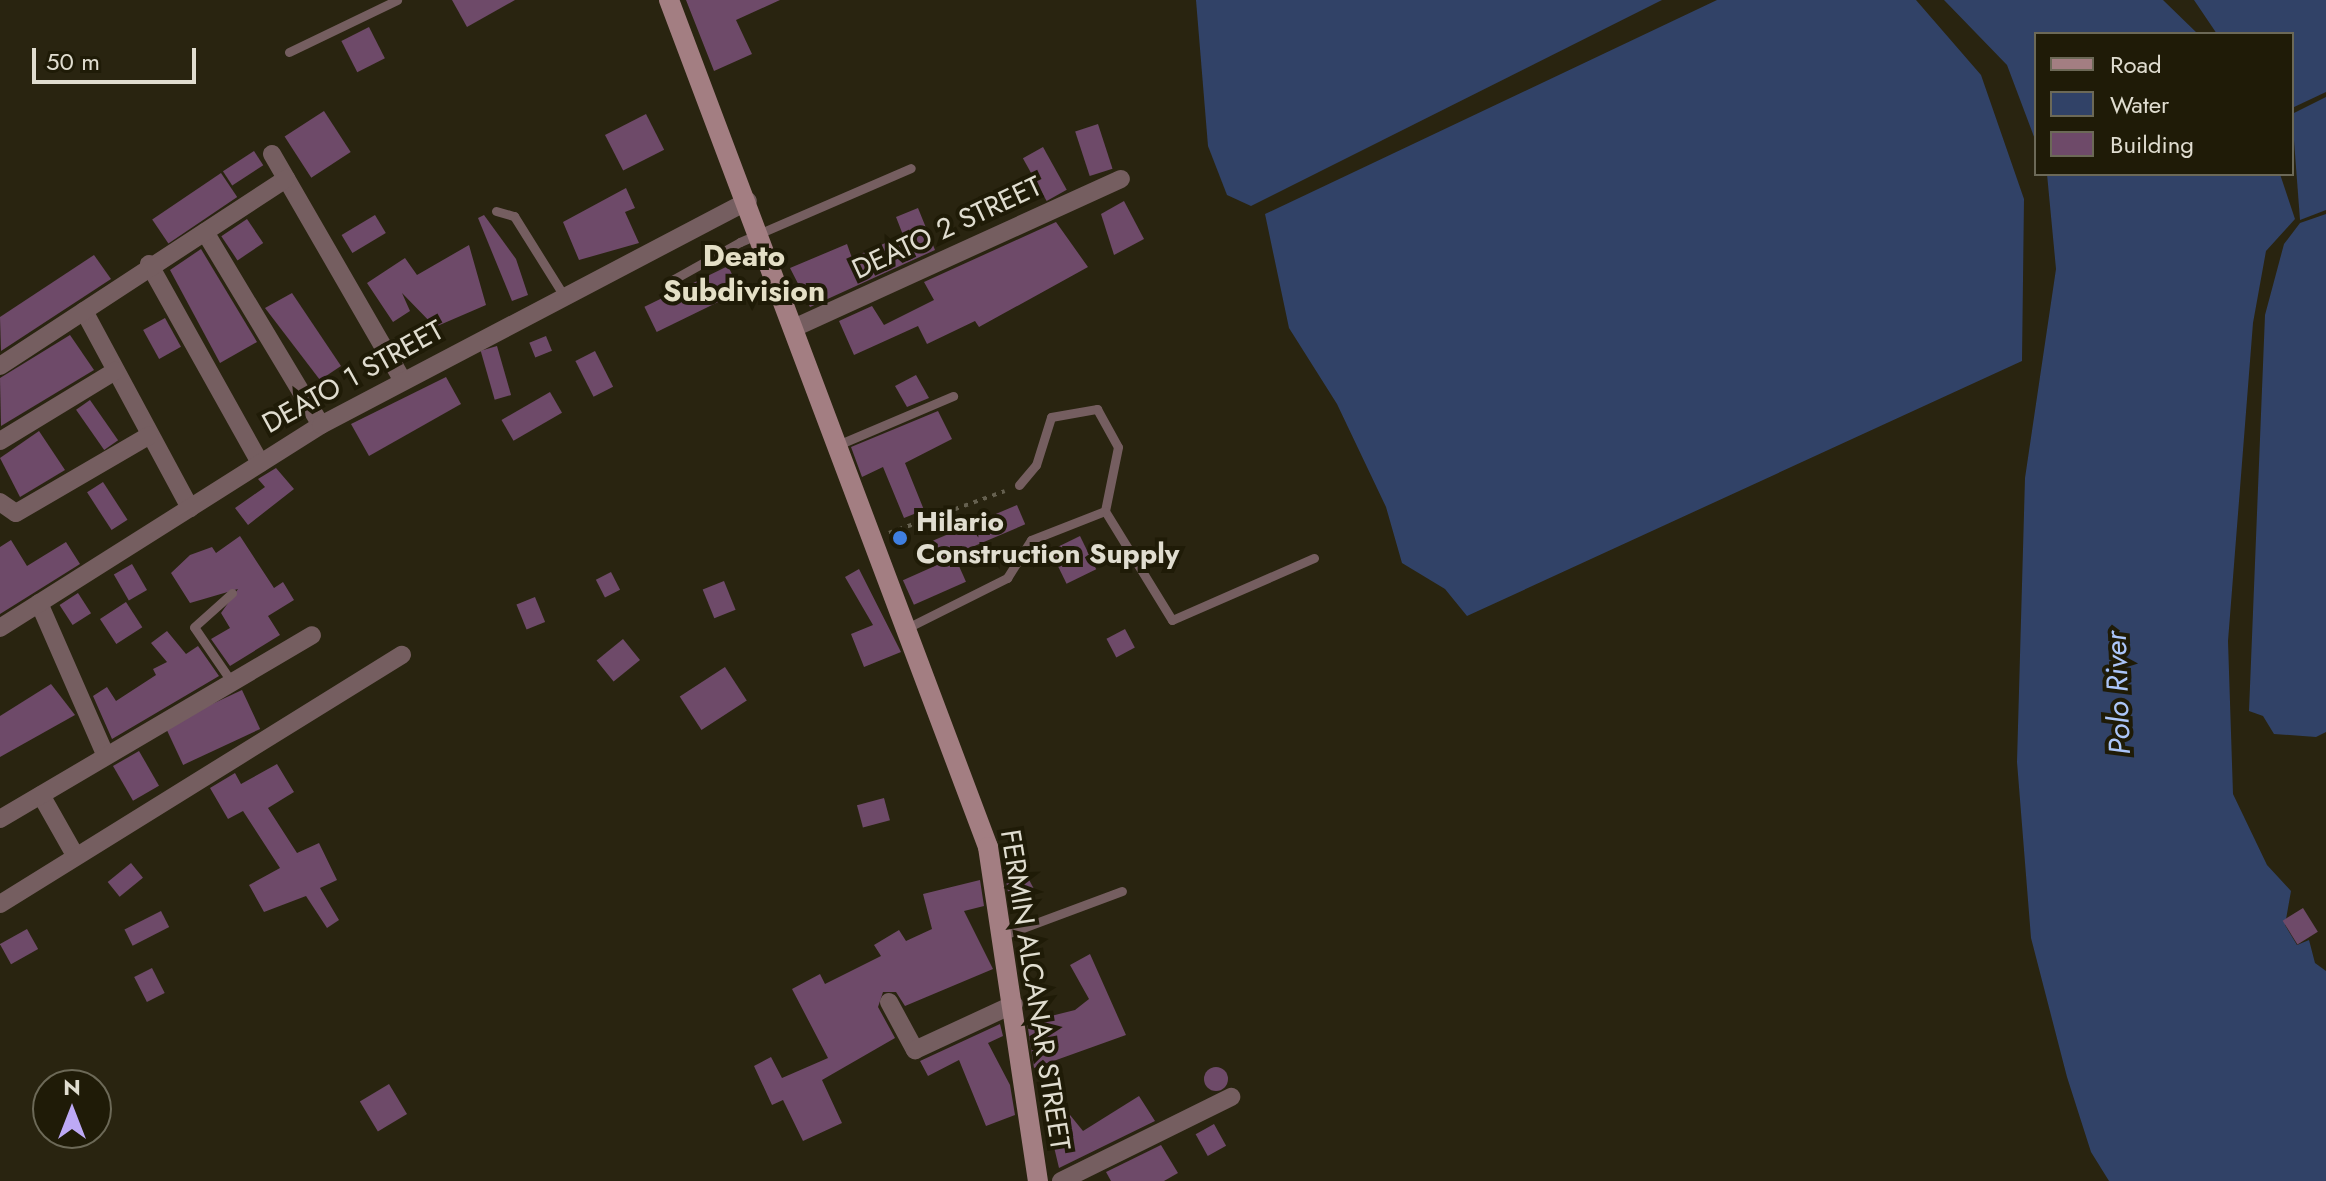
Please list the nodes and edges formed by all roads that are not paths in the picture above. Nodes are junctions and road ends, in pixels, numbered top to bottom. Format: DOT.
graph roads {
  1 [pos="397,0"];
  2 [pos="669,0"];
  3 [pos="289,52"];
  4 [pos="272,154"];
  5 [pos="911,168"];
  6 [pos="286,179"];
  7 [pos="1121,179"];
  8 [pos="748,201"];
  9 [pos="496,211"];
  10 [pos="205,232"];
  11 [pos="760,233"];
  12 [pos="149,264"];
  13 [pos="667,283"];
  14 [pos="564,296"];
  15 [pos="84,311"];
  16 [pos="796,327"];
  17 [pos="0,366"];
  18 [pos="115,371"];
  19 [pos="402,379"];
  20 [pos="953,396"];
  21 [pos="321,425"];
  22 [pos="150,435"];
  23 [pos="0,441"];
  24 [pos="840,444"];
  25 [pos="260,463"];
  26 [pos="1019,485"];
  27 [pos="0,502"];
  28 [pos="190,508"];
  29 [pos="1105,511"];
  30 [pos="1314,558"];
  31 [pos="232,593"];
  32 [pos="39,603"];
  33 [pos="909,627"];
  34 [pos="0,628"];
  35 [pos="312,635"];
  36 [pos="402,655"];
  37 [pos="231,681"];
  38 [pos="105,754"];
  39 [pos="41,795"];
  40 [pos="0,819"];
  41 [pos="75,855"];
  42 [pos="1122,891"];
  43 [pos="0,904"];
  44 [pos="1001,936"];
  45 [pos="889,1002"];
  46 [pos="1014,1004"];
  47 [pos="1231,1097"];
  48 [pos="1038,1181"];
  49 [pos="1061,1181"];
  1 -- 3 [label="lane"];
  2 -- 8 [label="main road, FERMIN ALCANAR STREET"];
  4 -- 6 [label="street"];
  5 -- 11 [label="lane"];
  6 -- 10 [label="street"];
  6 -- 19 [label="street"];
  7 -- 16 [label="street, DEATO 2 STREET"];
  8 -- 11 [label="main road, FERMIN ALCANAR STREET"];
  8 -- 14 [label="street, DEATO 1 STREET"];
  9 -- 14 [label="lane"];
  10 -- 12 [label="street"];
  10 -- 21 [label="street"];
  11 -- 13 [label="lane"];
  11 -- 16 [label="main road, FERMIN ALCANAR STREET"];
  12 -- 15 [label="street"];
  12 -- 25 [label="street"];
  14 -- 19 [label="street, DEATO 1 STREET"];
  15 -- 17 [label="street"];
  15 -- 18 [label="street"];
  16 -- 24 [label="main road, FERMIN ALCANAR STREET"];
  18 -- 22 [label="street"];
  18 -- 23 [label="street"];
  19 -- 21 [label="street, DEATO 1 STREET"];
  20 -- 24 [label="lane"];
  21 -- 25 [label="street, DEATO 1 STREET"];
  22 -- 27 [label="street"];
  22 -- 28 [label="street"];
  24 -- 33 [label="main road, FERMIN ALCANAR STREET"];
  25 -- 28 [label="street, DEATO 1 STREET"];
  26 -- 29 [label="lane"];
  28 -- 32 [label="street, DEATO 1 STREET"];
  29 -- 30 [label="lane"];
  29 -- 33 [label="lane"];
  31 -- 37 [label="lane"];
  32 -- 34 [label="street, DEATO 1 STREET"];
  32 -- 38 [label="street"];
  33 -- 44 [label="main road, FERMIN ALCANAR STREET"];
  35 -- 37 [label="street"];
  36 -- 41 [label="street"];
  37 -- 38 [label="street"];
  38 -- 39 [label="street"];
  39 -- 40 [label="street"];
  39 -- 41 [label="street"];
  41 -- 43 [label="street"];
  42 -- 44 [label="lane"];
  44 -- 46 [label="main road, FERMIN ALCANAR STREET"];
  45 -- 46 [label="street"];
  46 -- 48 [label="main road, FERMIN ALCANAR STREET"];
  47 -- 49 [label="street"];
}
